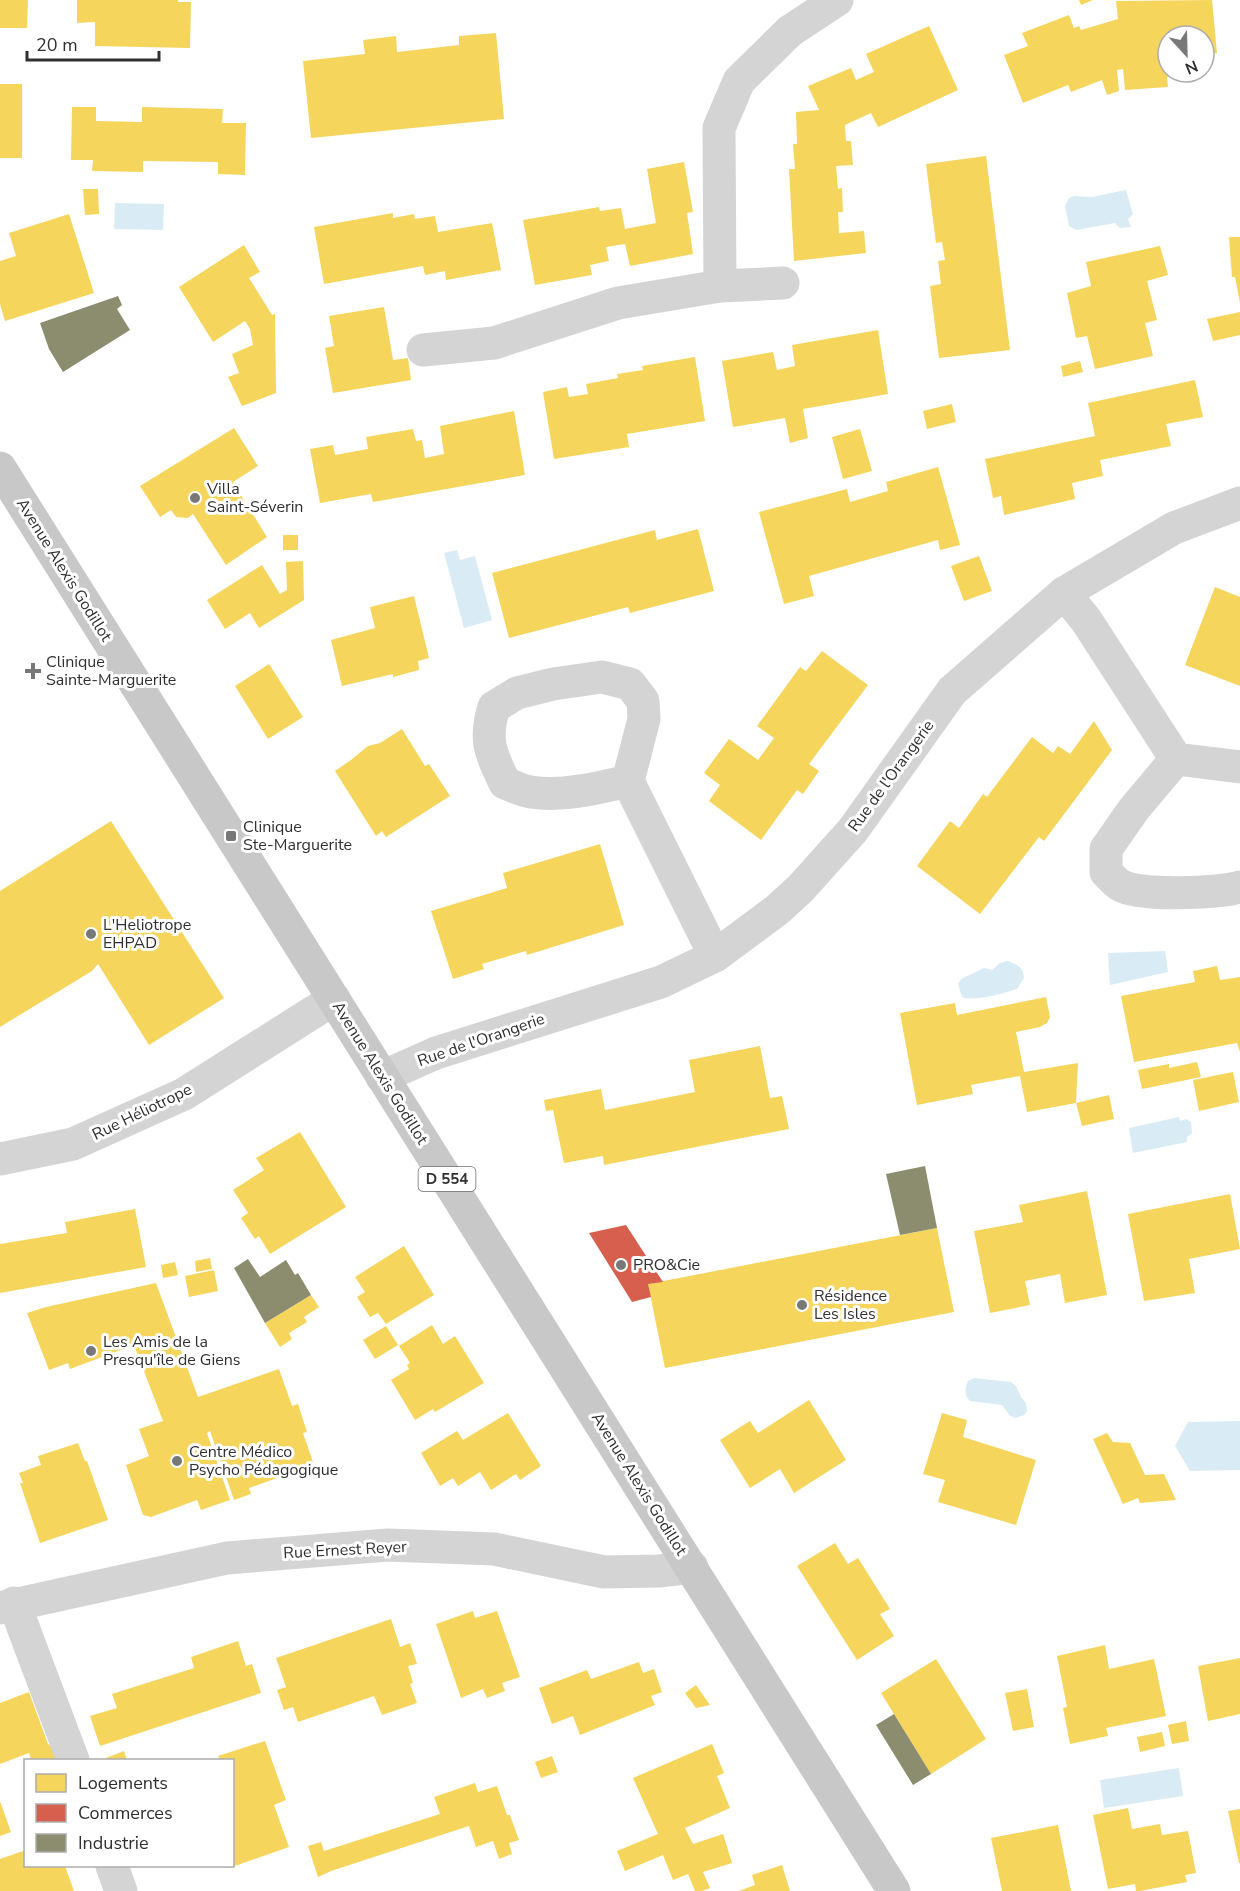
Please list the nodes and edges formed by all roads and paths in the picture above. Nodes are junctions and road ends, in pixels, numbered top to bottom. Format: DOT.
graph roads {
  1 [pos="837,0"];
  2 [pos="783,283"];
  3 [pos="720,286"];
  4 [pos="423,350"];
  5 [pos="0,468"];
  6 [pos="1240,503"];
  7 [pos="1064,593"];
  8 [pos="1176,759"];
  9 [pos="1240,766"];
  10 [pos="628,781"];
  11 [pos="1240,887"];
  12 [pos="715,956"];
  13 [pos="334,999"];
  14 [pos="382,1077"];
  15 [pos="0,1159"];
  16 [pos="692,1567"];
  17 [pos="7,1606"];
  18 [pos="72,1759"];
  19 [pos="112,1867"];
  20 [pos="121,1891"];
  21 [pos="894,1891"];
  1 -- 3 [label="street"];
  2 -- 3 [label="street"];
  3 -- 4 [label="street"];
  5 -- 13 [label="main road, Avenue Alexis Godillot / D 554"];
  6 -- 7 [label="street, Rue de l'Orangerie"];
  7 -- 8 [label="street"];
  7 -- 12 [label="street, Rue de l'Orangerie"];
  8 -- 9 [label="street"];
  8 -- 11 [label="street"];
  10 -- 10 [label="street"];
  10 -- 12 [label="street"];
  12 -- 14 [label="street, Rue de l'Orangerie"];
  13 -- 14 [label="main road, Avenue Alexis Godillot / D 554"];
  13 -- 15 [label="street, Rue Héliotrope"];
  14 -- 16 [label="main road, Avenue Alexis Godillot / D 554"];
  16 -- 17 [label="street, Rue Ernest Reyer"];
  16 -- 21 [label="main road, Avenue Alexis Godillot / D 554"];
  17 -- 18 [label="street"];
  19 -- 20 [label="street"];
}
